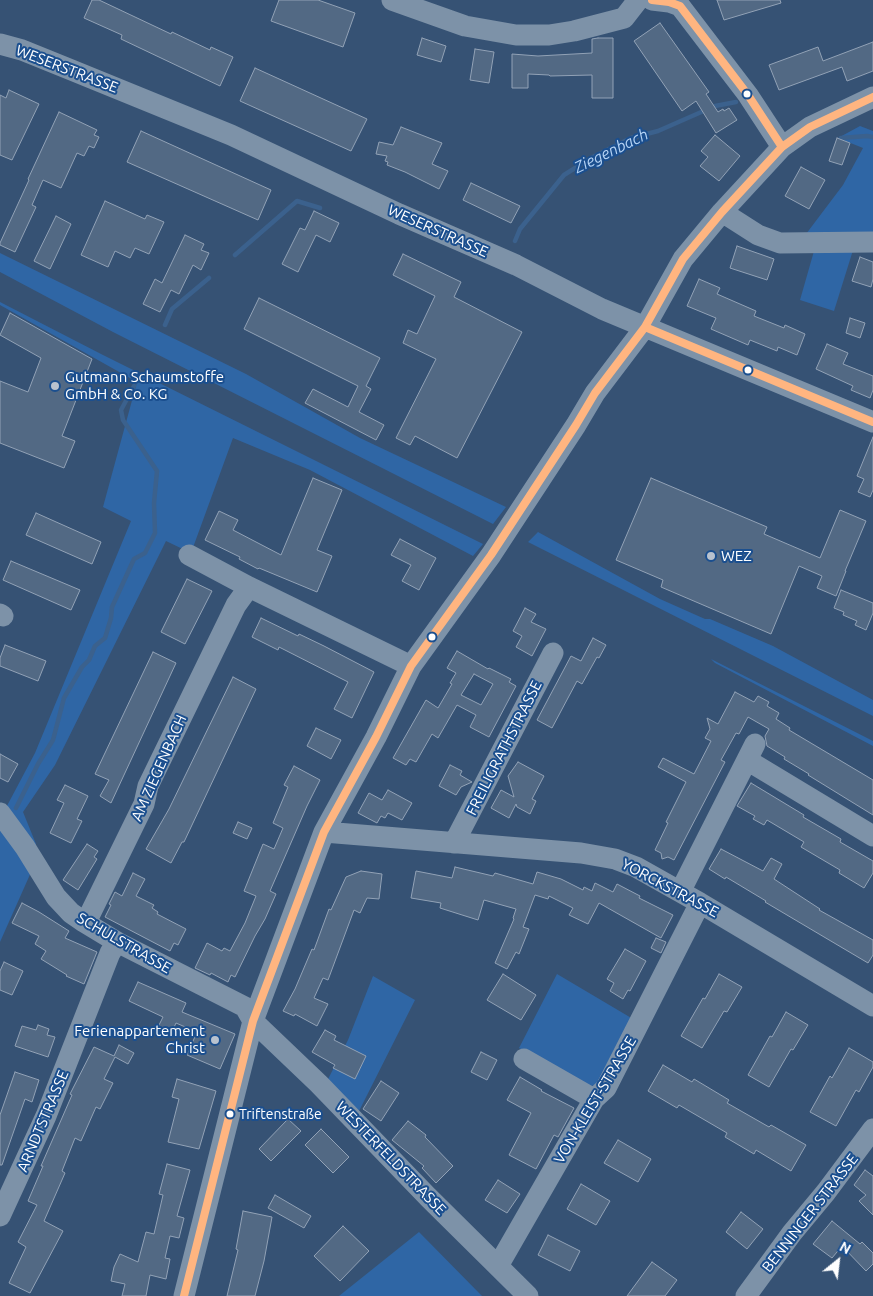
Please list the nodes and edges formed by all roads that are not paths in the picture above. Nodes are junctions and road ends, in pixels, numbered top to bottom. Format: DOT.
graph roads {
  1 [pos="392,0"];
  2 [pos="638,0"];
  3 [pos="652,0"];
  4 [pos="681,3"];
  5 [pos="0,44"];
  6 [pos="873,97"];
  7 [pos="782,147"];
  8 [pos="722,212"];
  9 [pos="873,242"];
  10 [pos="645,327"];
  11 [pos="873,422"];
  12 [pos="189,555"];
  13 [pos="249,587"];
  14 [pos="553,653"];
  15 [pos="411,666"];
  16 [pos="0,813"];
  17 [pos="324,832"];
  18 [pos="873,836"];
  19 [pos="454,843"];
  20 [pos="680,892"];
  21 [pos="700,904"];
  22 [pos="84,922"];
  23 [pos="117,942"];
  24 [pos="873,1006"];
  25 [pos="253,1021"];
  26 [pos="524,1059"];
  27 [pos="594,1099"];
  28 [pos="873,1130"];
  29 [pos="0,1216"];
  30 [pos="498,1266"];
  31 [pos="184,1296"];
  32 [pos="528,1296"];
  33 [pos="746,1296"];
  1 -- 2 [label="street"];
  3 -- 4 [label="street"];
  4 -- 7 [label="street"];
  5 -- 10 [label="street, WESERSTRASSE"];
  6 -- 7 [label="street"];
  7 -- 8 [label="street"];
  8 -- 9 [label="street"];
  8 -- 10 [label="street"];
  10 -- 11 [label="street, WESERSTRASSE"];
  10 -- 15 [label="street"];
  12 -- 13 [label="street"];
  13 -- 15 [label="street"];
  13 -- 22 [label="street, AM ZIEGENBACH"];
  14 -- 19 [label="street, FREILIGRATHSTRASSE"];
  15 -- 17 [label="street"];
  16 -- 22 [label="street, SCHULSTRASSE"];
  17 -- 19 [label="street, YORCKSTRASSE"];
  17 -- 25 [label="street"];
  18 -- 20 [label="street"];
  19 -- 20 [label="street, YORCKSTRASSE"];
  20 -- 21 [label="street, YORCKSTRASSE"];
  21 -- 24 [label="street, YORCKSTRASSE"];
  21 -- 27 [label="street, VON-KLEIST-STRASSE"];
  22 -- 23 [label="street, SCHULSTRASSE"];
  23 -- 25 [label="street, SCHULSTRASSE"];
  23 -- 29 [label="street, ARNDTSTRASSE"];
  25 -- 30 [label="street, WESTERFELDSTRASSE"];
  25 -- 31 [label="street"];
  26 -- 27 [label="street"];
  27 -- 30 [label="street, VON-KLEIST-STRASSE"];
  28 -- 33 [label="street, BENNINGER STRASSE"];
  30 -- 32 [label="street, WESTERFELDSTRASSE"];
}
